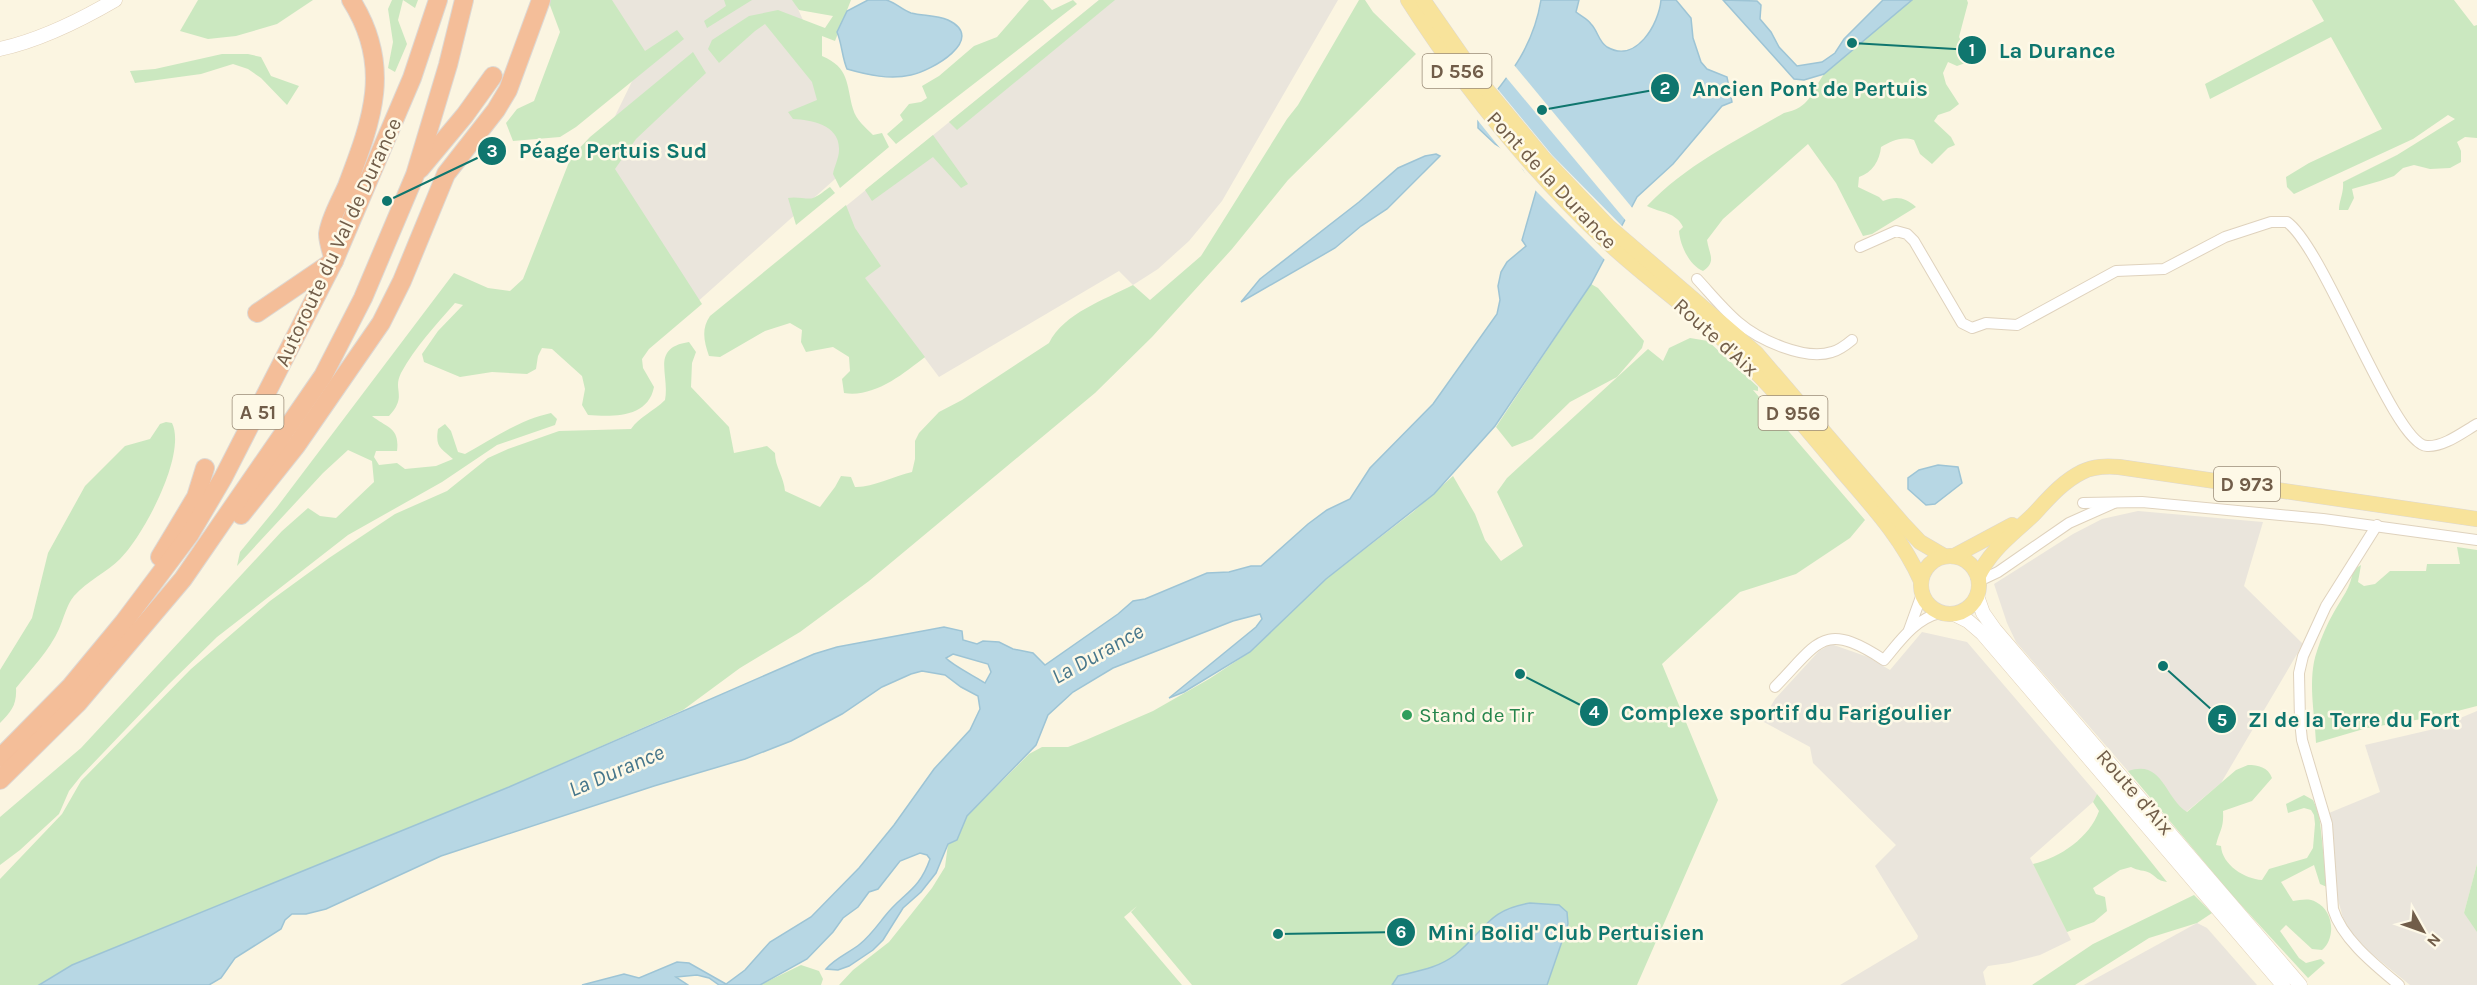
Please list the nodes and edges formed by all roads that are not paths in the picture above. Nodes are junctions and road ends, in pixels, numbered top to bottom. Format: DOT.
graph roads {
  1 [pos="103,0"];
  2 [pos="115,0"];
  3 [pos="351,0"];
  4 [pos="438,0"];
  5 [pos="464,0"];
  6 [pos="541,0"];
  7 [pos="1408,0"];
  8 [pos="1423,0"];
  9 [pos="45,35"];
  10 [pos="0,49"];
  11 [pos="493,76"];
  12 [pos="1515,135"];
  13 [pos="415,175"];
  14 [pos="1860,247"];
  15 [pos="333,261"];
  16 [pos="1642,264"];
  17 [pos="1697,279"];
  18 [pos="257,313"];
  19 [pos="1852,340"];
  20 [pos="2477,424"];
  21 [pos="205,468"];
  22 [pos="2120,501"];
  23 [pos="2083,503"];
  24 [pos="2033,514"];
  25 [pos="2477,519"];
  26 [pos="2377,525"];
  27 [pos="2477,540"];
  28 [pos="1949,556"];
  29 [pos="183,579"];
  30 [pos="1978,585"];
  31 [pos="1921,588"];
  32 [pos="1947,613"];
  33 [pos="123,622"];
  34 [pos="1907,633"];
  35 [pos="1775,687"];
  36 [pos="0,758"];
  37 [pos="0,780"];
  38 [pos="2283,985"];
  39 [pos="2300,985"];
  40 [pos="2399,985"];
  1 -- 9 [label="main road"];
  2 -- 9 [label="main road"];
  3 -- 15 [label="highway"];
  4 -- 15 [label="highway, Autoroute du Val de Durance / A 51"];
  5 -- 13 [label="highway, Autoroute du Val de Durance / A 51"];
  6 -- 29 [label="highway"];
  7 -- 12 [label="main road, Pont de la Durance / D 556"];
  8 -- 12 [label="main road, Pont de la Durance / D 556"];
  9 -- 10 [label="main road"];
  11 -- 13 [label="highway"];
  12 -- 16 [label="main road, Pont de la Durance / D 956"];
  13 -- 29 [label="highway, Autoroute du Val de Durance / A 51"];
  14 -- 20 [label="street"];
  15 -- 18 [label="highway"];
  15 -- 33 [label="highway, Autoroute du Val de Durance / A 51"];
  16 -- 28 [label="main road, Route d'Aix / D 956"];
  16 -- 31 [label="main road, Route d'Aix / D 956"];
  17 -- 19 [label="street"];
  21 -- 33 [label="highway"];
  22 -- 23 [label="street, D 973"];
  22 -- 26 [label="street, D 973"];
  22 -- 30 [label="street"];
  24 -- 25 [label="main road, D 973"];
  24 -- 28 [label="main road, D 973"];
  24 -- 30 [label="main road, D 973"];
  26 -- 27 [label="street, D 973"];
  26 -- 40 [label="street"];
  28 -- 30 [label="main road"];
  28 -- 31 [label="main road"];
  29 -- 37 [label="highway, Autoroute du Val de Durance / A 51"];
  30 -- 32 [label="main road"];
  30 -- 39 [label="main road, Route d'Aix"];
  31 -- 32 [label="main road"];
  31 -- 34 [label="street"];
  32 -- 34 [label="street"];
  32 -- 38 [label="main road, Route d'Aix"];
  33 -- 36 [label="highway, Autoroute du Val de Durance / A 51"];
  34 -- 35 [label="street"];
}
